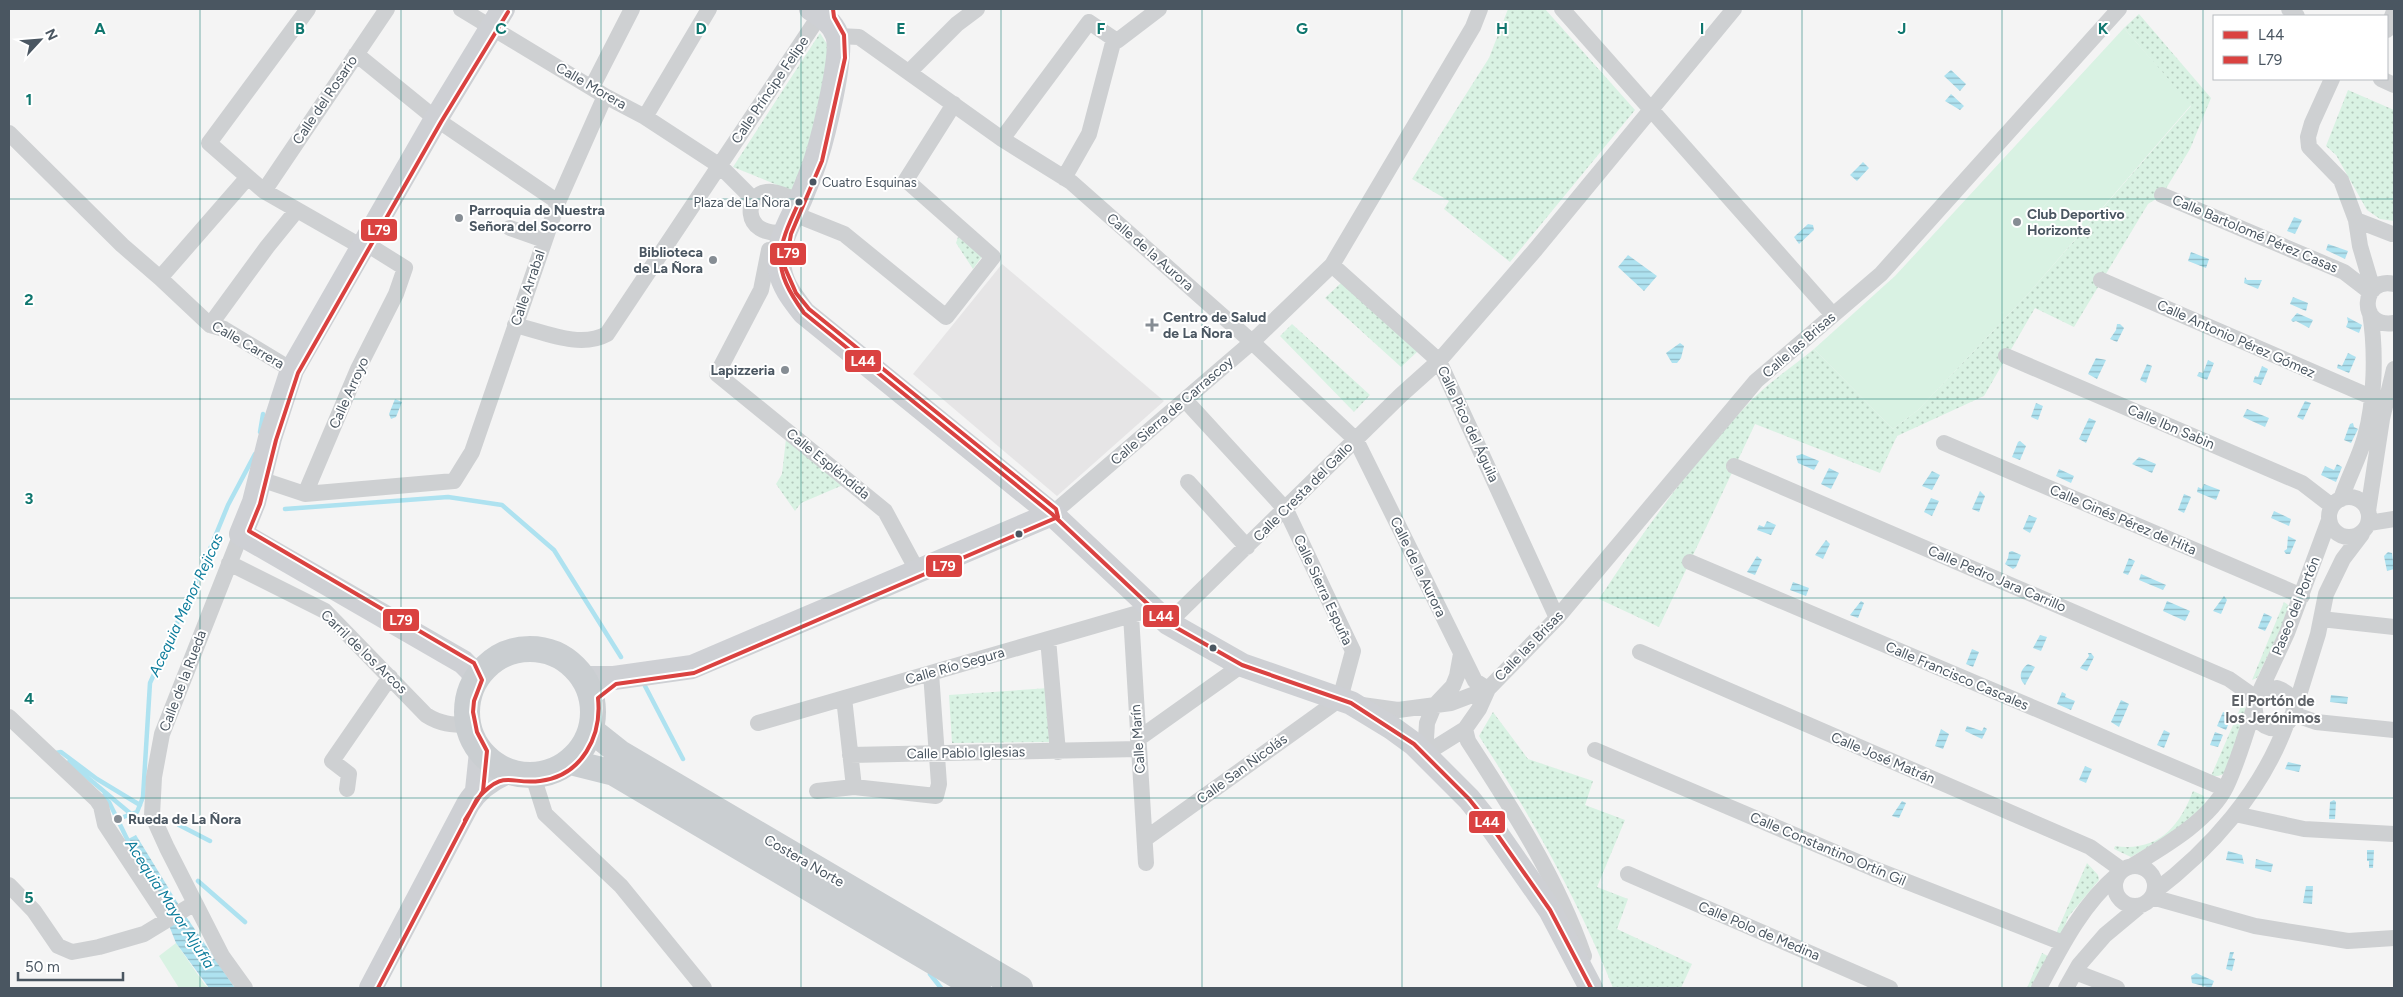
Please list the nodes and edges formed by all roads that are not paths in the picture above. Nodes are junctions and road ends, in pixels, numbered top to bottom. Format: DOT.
graph roads {
  1 [pos="308,9"];
  2 [pos="387,9"];
  3 [pos="461,9"];
  4 [pos="632,9"];
  5 [pos="709,9"];
  6 [pos="978,9"];
  7 [pos="1159,9"];
  8 [pos="1480,9"];
  9 [pos="1562,9"];
  10 [pos="1734,9"];
  11 [pos="2119,9"];
  12 [pos="2394,11"];
  13 [pos="497,18"];
  14 [pos="825,18"];
  15 [pos="2388,27"];
  16 [pos="1116,40"];
  17 [pos="356,54"];
  18 [pos="909,72"];
  19 [pos="2332,80"];
  20 [pos="2383,80"];
  21 [pos="2394,86"];
  22 [pos="598,91"];
  23 [pos="954,104"];
  24 [pos="1652,108"];
  25 [pos="646,117"];
  26 [pos="436,119"];
  27 [pos="9,133"];
  28 [pos="1002,138"];
  29 [pos="720,166"];
  30 [pos="248,177"];
  31 [pos="1064,178"];
  32 [pos="264,191"];
  33 [pos="2162,195"];
  34 [pos="754,200"];
  35 [pos="558,202"];
  36 [pos="297,210"];
  37 [pos="793,216"];
  38 [pos="2356,220"];
  39 [pos="510,228"];
  40 [pos="759,229"];
  41 [pos="2393,237"];
  42 [pos="544,240"];
  43 [pos="363,245"];
  44 [pos="775,255"];
  45 [pos="1332,265"];
  46 [pos="160,278"];
  47 [pos="2101,280"];
  48 [pos="2394,284"];
  49 [pos="785,285"];
  50 [pos="762,290"];
  51 [pos="2372,291"];
  52 [pos="2370,313"];
  53 [pos="1833,315"];
  54 [pos="2394,323"];
  55 [pos="210,325"];
  56 [pos="515,325"];
  57 [pos="1252,342"];
  58 [pos="2006,356"];
  59 [pos="1438,361"];
  60 [pos="2394,369"];
  61 [pos="292,370"];
  62 [pos="2371,397"];
  63 [pos="1185,400"];
  64 [pos="2388,418"];
  65 [pos="1356,440"];
  66 [pos="1944,443"];
  67 [pos="1734,466"];
  68 [pos="260,479"];
  69 [pos="1188,482"];
  70 [pos="305,494"];
  71 [pos="2334,508"];
  72 [pos="1286,510"];
  73 [pos="1052,514"];
  74 [pos="2394,519"];
  75 [pos="2366,523"];
  76 [pos="241,534"];
  77 [pos="1247,547"];
  78 [pos="1690,562"];
  79 [pos="230,563"];
  80 [pos="918,572"];
  81 [pos="2302,596"];
  82 [pos="1151,616"];
  83 [pos="1557,618"];
  84 [pos="2321,619"];
  85 [pos="2394,627"];
  86 [pos="1048,640"];
  87 [pos="1640,652"];
  88 [pos="1461,654"];
  89 [pos="1242,665"];
  90 [pos="931,673"];
  91 [pos="390,677"];
  92 [pos="476,680"];
  93 [pos="587,687"];
  94 [pos="1488,689"];
  95 [pos="844,698"];
  96 [pos="2257,700"];
  97 [pos="1346,701"];
  98 [pos="1434,706"];
  99 [pos="2291,715"];
  100 [pos="9,717"];
  101 [pos="758,723"];
  102 [pos="468,725"];
  103 [pos="1465,729"];
  104 [pos="591,730"];
  105 [pos="2394,730"];
  106 [pos="1139,744"];
  107 [pos="1595,750"];
  108 [pos="481,752"];
  109 [pos="1058,752"];
  110 [pos="937,754"];
  111 [pos="1425,754"];
  112 [pos="850,755"];
  113 [pos="570,762"];
  114 [pos="521,774"];
  115 [pos="854,787"];
  116 [pos="348,789"];
  117 [pos="2225,789"];
  118 [pos="477,790"];
  119 [pos="817,791"];
  120 [pos="2235,814"];
  121 [pos="2394,834"];
  122 [pos="1145,840"];
  123 [pos="1146,863"];
  124 [pos="2124,870"];
  125 [pos="1628,874"];
  126 [pos="9,885"];
  127 [pos="2149,898"];
  128 [pos="190,906"];
  129 [pos="167,918"];
  130 [pos="2394,938"];
  131 [pos="2063,943"];
  132 [pos="2075,972"];
  133 [pos="246,988"];
  134 [pos="371,988"];
  135 [pos="704,988"];
  136 [pos="978,988"];
  137 [pos="1020,988"];
  138 [pos="1591,988"];
  139 [pos="1596,988"];
  140 [pos="1890,988"];
  141 [pos="2039,988"];
  142 [pos="2066,988"];
  143 [pos="2117,988"];
  1 -- 30 [label="street"];
  2 -- 17 [label="street, Calle del Rosario"];
  3 -- 13 [label="street, Calle Morera"];
  4 -- 22 [label="street, Calle Arrabal"];
  5 -- 25 [label="street"];
  6 -- 18 [label="street"];
  7 -- 16 [label="street"];
  8 -- 45 [label="street, Calle Sierra de Carrascoy"];
  9 -- 24 [label="street"];
  10 -- 24 [label="street, Calle Cresta del Gallo"];
  11 -- 53 [label="street, Calle las Brisas"];
  12 -- 15 [label="street"];
  13 -- 22 [label="street, Calle Morera"];
  13 -- 26 [label="street, Calle de la Rueda"];
  14 -- 18 [label="street, Calle de la Aurora"];
  14 -- 29 [label="street, Calle Príncipe Felipe"];
  14 -- 37 [label="street"];
  16 -- 28 [label="street"];
  16 -- 31 [label="street"];
  17 -- 26 [label="street"];
  17 -- 32 [label="street, Calle del Rosario"];
  18 -- 23 [label="street, Calle de la Aurora"];
  19 -- 38 [label="street"];
  20 -- 21 [label="street"];
  22 -- 25 [label="street, Calle Morera"];
  22 -- 35 [label="street, Calle Arrabal"];
  23 -- 28 [label="street, Calle de la Aurora"];
  23 -- 37 [label="street"];
  24 -- 53 [label="street"];
  24 -- 59 [label="street, Calle Cresta del Gallo"];
  25 -- 29 [label="street, Calle Morera"];
  26 -- 35 [label="street"];
  26 -- 43 [label="street, Calle de la Rueda"];
  27 -- 46 [label="street, Calle Carrera"];
  28 -- 31 [label="street, Calle de la Aurora"];
  29 -- 34 [label="street, Calle Morera"];
  29 -- 56 [label="street, Calle Príncipe Felipe"];
  30 -- 32 [label="street"];
  30 -- 46 [label="street"];
  31 -- 57 [label="street, Calle de la Aurora"];
  32 -- 36 [label="street"];
  33 -- 51 [label="street, Calle Bartolomé Pérez Casas"];
  34 -- 37 [label="street"];
  34 -- 40 [label="street"];
  35 -- 42 [label="street, Calle Arrabal"];
  36 -- 43 [label="street"];
  36 -- 55 [label="street"];
  37 -- 40 [label="street"];
  37 -- 44 [label="street"];
  38 -- 41 [label="street"];
  38 -- 51 [label="street"];
  39 -- 42 [label="street"];
  40 -- 44 [label="street"];
  42 -- 56 [label="street, Calle Arrabal"];
  43 -- 61 [label="street, Calle de la Rueda"];
  43 -- 70 [label="street, Calle Arroyo"];
  44 -- 49 [label="street"];
  44 -- 50 [label="street"];
  45 -- 57 [label="street, Calle Sierra de Carrascoy"];
  45 -- 59 [label="street, Calle Pico del Águila"];
  46 -- 55 [label="street, Calle Carrera"];
  47 -- 62 [label="street, Calle Antonio Pérez Gómez"];
  48 -- 51 [label="street"];
  49 -- 50 [label="street"];
  49 -- 73 [label="street"];
  50 -- 80 [label="street, Calle Espléndida"];
  51 -- 52 [label="street, Paseo del Portón"];
  52 -- 54 [label="street"];
  52 -- 62 [label="street, Paseo del Portón"];
  53 -- 83 [label="street, Calle las Brisas"];
  55 -- 61 [label="street, Calle Carrera"];
  56 -- 70 [label="street, Calle Arrabal"];
  57 -- 63 [label="street, Calle Sierra de Carrascoy"];
  57 -- 65 [label="street, Calle de la Aurora"];
  58 -- 71 [label="street, Calle Ibn Sabin"];
  59 -- 65 [label="street, Calle Cresta del Gallo"];
  59 -- 83 [label="street, Calle Pico del Águila"];
  60 -- 64 [label="street, Paseo del Portón"];
  61 -- 68 [label="street, Calle de la Rueda"];
  62 -- 71 [label="street, Paseo del Portón"];
  63 -- 72 [label="street, Calle Sierra Espuña"];
  63 -- 73 [label="street, Calle Sierra de Carrascoy"];
  64 -- 75 [label="street, Paseo del Portón"];
  65 -- 72 [label="street, Calle Cresta del Gallo"];
  65 -- 88 [label="street, Calle de la Aurora"];
  66 -- 81 [label="street, Calle Ginés Pérez de Hita"];
  67 -- 96 [label="street, Calle Pedro Jara Carrillo"];
  68 -- 70 [label="street"];
  68 -- 76 [label="street, Calle de la Rueda"];
  69 -- 77 [label="street"];
  71 -- 75 [label="street"];
  71 -- 75 [label="street"];
  71 -- 81 [label="street, Paseo del Portón"];
  72 -- 77 [label="street, Calle Cresta del Gallo"];
  72 -- 97 [label="street, Calle Sierra Espuña"];
  73 -- 80 [label="street"];
  73 -- 82 [label="street"];
  74 -- 75 [label="street"];
  75 -- 84 [label="street, Paseo del Portón"];
  76 -- 79 [label="street, Calle de la Rueda"];
  76 -- 92 [label="street"];
  77 -- 82 [label="street, Calle Cresta del Gallo"];
  78 -- 117 [label="street, Calle Francisco Cascales"];
  79 -- 91 [label="street, Carril de los Arcos"];
  79 -- 128 [label="street, Calle de la Rueda"];
  80 -- 93 [label="street"];
  81 -- 96 [label="street, Paseo del Portón"];
  82 -- 86 [label="street, Calle Río Segura"];
  82 -- 89 [label="street"];
  82 -- 106 [label="street, Calle Marín"];
  83 -- 94 [label="street, Calle las Brisas"];
  84 -- 85 [label="street"];
  84 -- 99 [label="street, Paseo del Portón"];
  86 -- 90 [label="street, Calle Río Segura"];
  86 -- 109 [label="street"];
  87 -- 124 [label="street, Calle José Matrán"];
  88 -- 94 [label="street, Calle de la Aurora"];
  88 -- 98 [label="street"];
  89 -- 97 [label="street"];
  89 -- 106 [label="street"];
  90 -- 95 [label="street, Calle Río Segura"];
  90 -- 110 [label="street"];
  91 -- 102 [label="street, Carril de los Arcos"];
  91 -- 116 [label="street"];
  92 -- 93 [label="main road"];
  92 -- 102 [label="main road"];
  93 -- 104 [label="main road"];
  94 -- 98 [label="street"];
  94 -- 103 [label="street"];
  95 -- 101 [label="street, Calle Río Segura"];
  95 -- 112 [label="street"];
  96 -- 99 [label="street"];
  96 -- 99 [label="street"];
  96 -- 117 [label="street, Paseo del Portón"];
  97 -- 98 [label="street"];
  97 -- 111 [label="street"];
  97 -- 122 [label="street, Calle San Nicolás"];
  98 -- 111 [label="street"];
  99 -- 105 [label="street"];
  99 -- 120 [label="street, Paseo del Portón"];
  100 -- 129 [label="street"];
  102 -- 108 [label="main road"];
  103 -- 111 [label="street"];
  103 -- 139 [label="street"];
  104 -- 113 [label="main road"];
  104 -- 137 [label="main road, Costera Norte"];
  106 -- 109 [label="street, Calle Pablo Iglesias"];
  106 -- 122 [label="street, Calle Marín"];
  107 -- 131 [label="street, Calle Constantino Ortín Gil"];
  108 -- 114 [label="main road"];
  108 -- 118 [label="street"];
  109 -- 110 [label="street, Calle Pablo Iglesias"];
  110 -- 112 [label="street, Calle Pablo Iglesias"];
  110 -- 115 [label="street"];
  111 -- 138 [label="street"];
  112 -- 115 [label="street"];
  113 -- 114 [label="main road"];
  113 -- 136 [label="main road, Costera Norte"];
  114 -- 118 [label="street"];
  114 -- 135 [label="street"];
  115 -- 119 [label="street"];
  117 -- 124 [label="street, Paseo del Portón"];
  118 -- 134 [label="street"];
  120 -- 121 [label="street"];
  120 -- 127 [label="street, Paseo del Portón"];
  122 -- 123 [label="street, Calle Marín"];
  124 -- 127 [label="street"];
  124 -- 127 [label="street"];
  124 -- 131 [label="street, Paseo del Portón"];
  125 -- 140 [label="street, Calle Polo de Medina"];
  126 -- 129 [label="street"];
  127 -- 130 [label="street"];
  127 -- 132 [label="street, Paseo del Portón"];
  128 -- 129 [label="street"];
  128 -- 133 [label="street, Calle de la Rueda"];
  131 -- 141 [label="street, Paseo del Portón"];
  132 -- 142 [label="street, Paseo del Portón"];
  132 -- 143 [label="street"];
}
